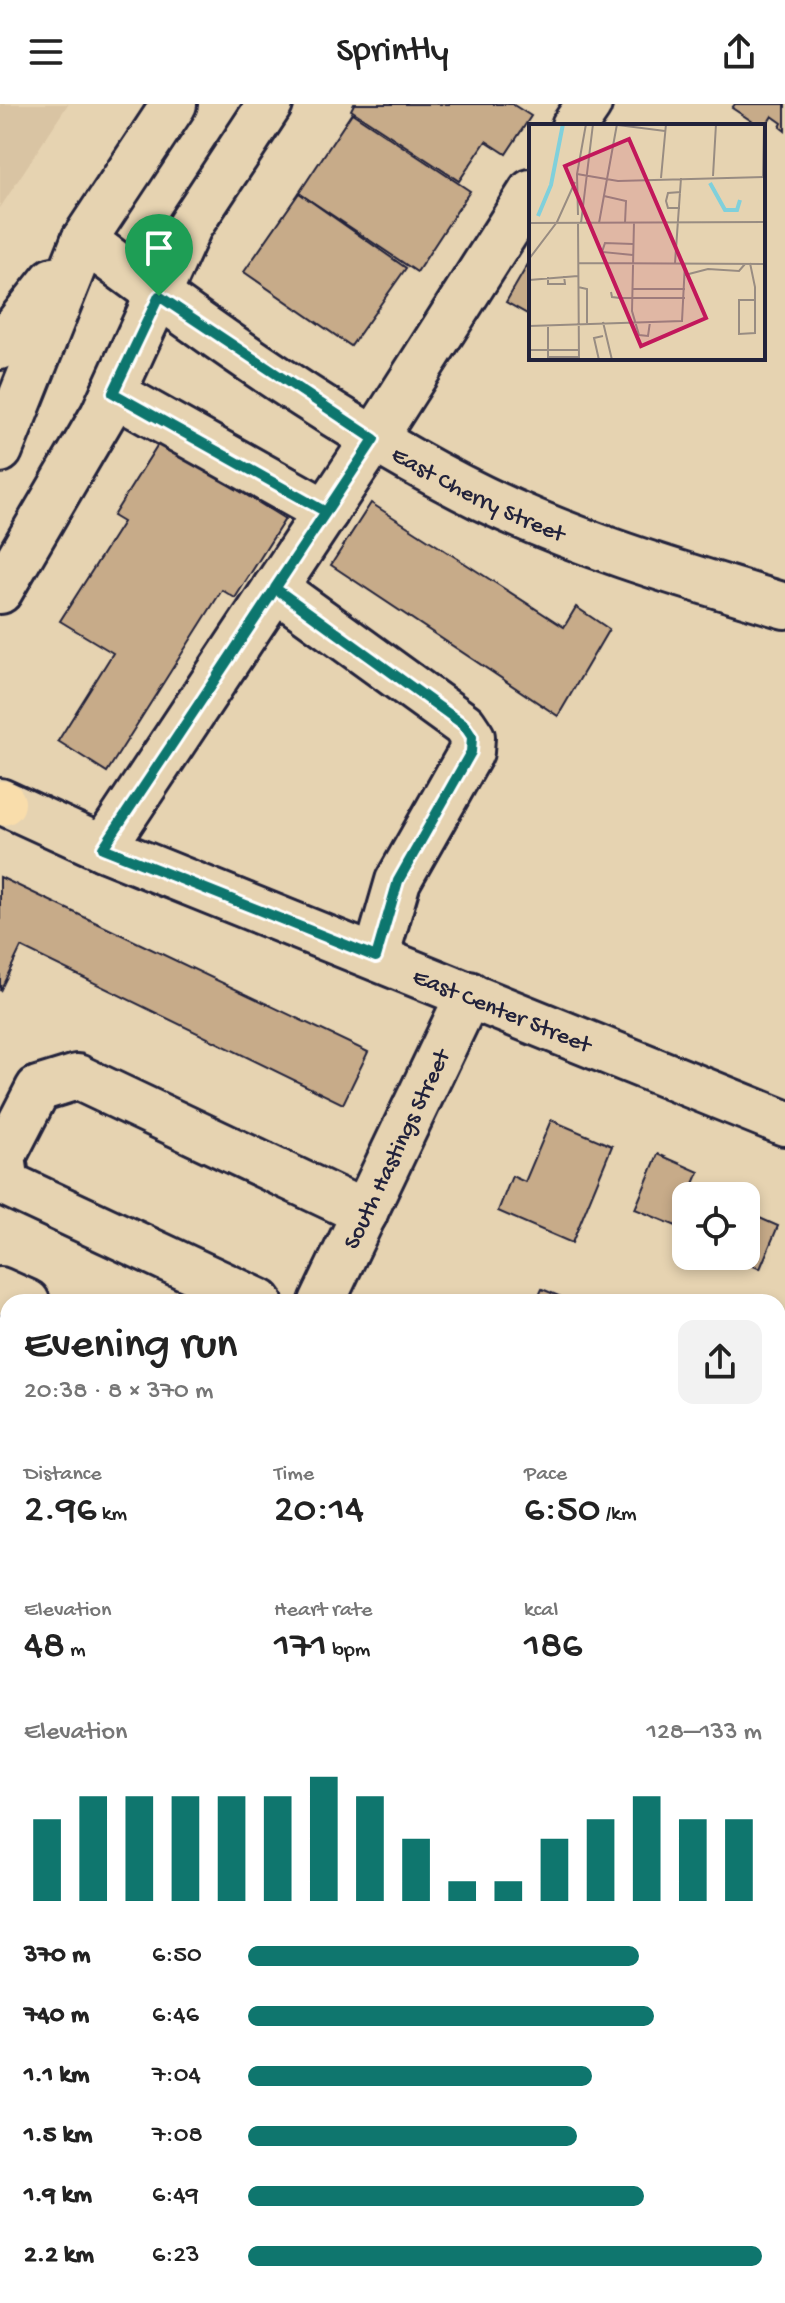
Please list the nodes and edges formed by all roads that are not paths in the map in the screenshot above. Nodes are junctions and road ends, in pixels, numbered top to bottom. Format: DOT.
graph roads {
  1 [pos="174,104"];
  2 [pos="270,104"];
  3 [pos="589,104"];
  4 [pos="575,124"];
  5 [pos="529,195"];
  6 [pos="84,240"];
  7 [pos="159,296"];
  8 [pos="0,347"];
  9 [pos="113,393"];
  10 [pos="374,439"];
  11 [pos="0,450"];
  12 [pos="326,512"];
  13 [pos="275,588"];
  14 [pos="0,591"];
  15 [pos="785,606"];
  16 [pos="1,802"];
  17 [pos="103,848"];
  18 [pos="376,957"];
  19 [pos="469,994"];
  20 [pos="785,1123"];
  21 [pos="365,1213"];
  22 [pos="243,1294"];
  23 [pos="326,1294"];
  1 -- 6 [label="street"];
  2 -- 7 [label="street"];
  3 -- 4 [label="street"];
  5 -- 10 [label="street"];
  6 -- 7 [label="street, East Cherry Street"];
  6 -- 8 [label="street"];
  6 -- 11 [label="street"];
  7 -- 9 [label="street"];
  7 -- 10 [label="street, East Cherry Street"];
  9 -- 12 [label="street"];
  9 -- 14 [label="street"];
  10 -- 12 [label="street"];
  10 -- 15 [label="street, East Cherry Street"];
  12 -- 13 [label="street"];
  13 -- 17 [label="street"];
  13 -- 18 [label="street"];
  16 -- 17 [label="street, East Center Street"];
  17 -- 18 [label="street, East Center Street"];
  18 -- 19 [label="street, East Center Street"];
  19 -- 20 [label="street, East Center Street"];
  19 -- 21 [label="street, South Hastings Street"];
  21 -- 22 [label="street"];
  21 -- 23 [label="street, South Hastings Street"];
}
